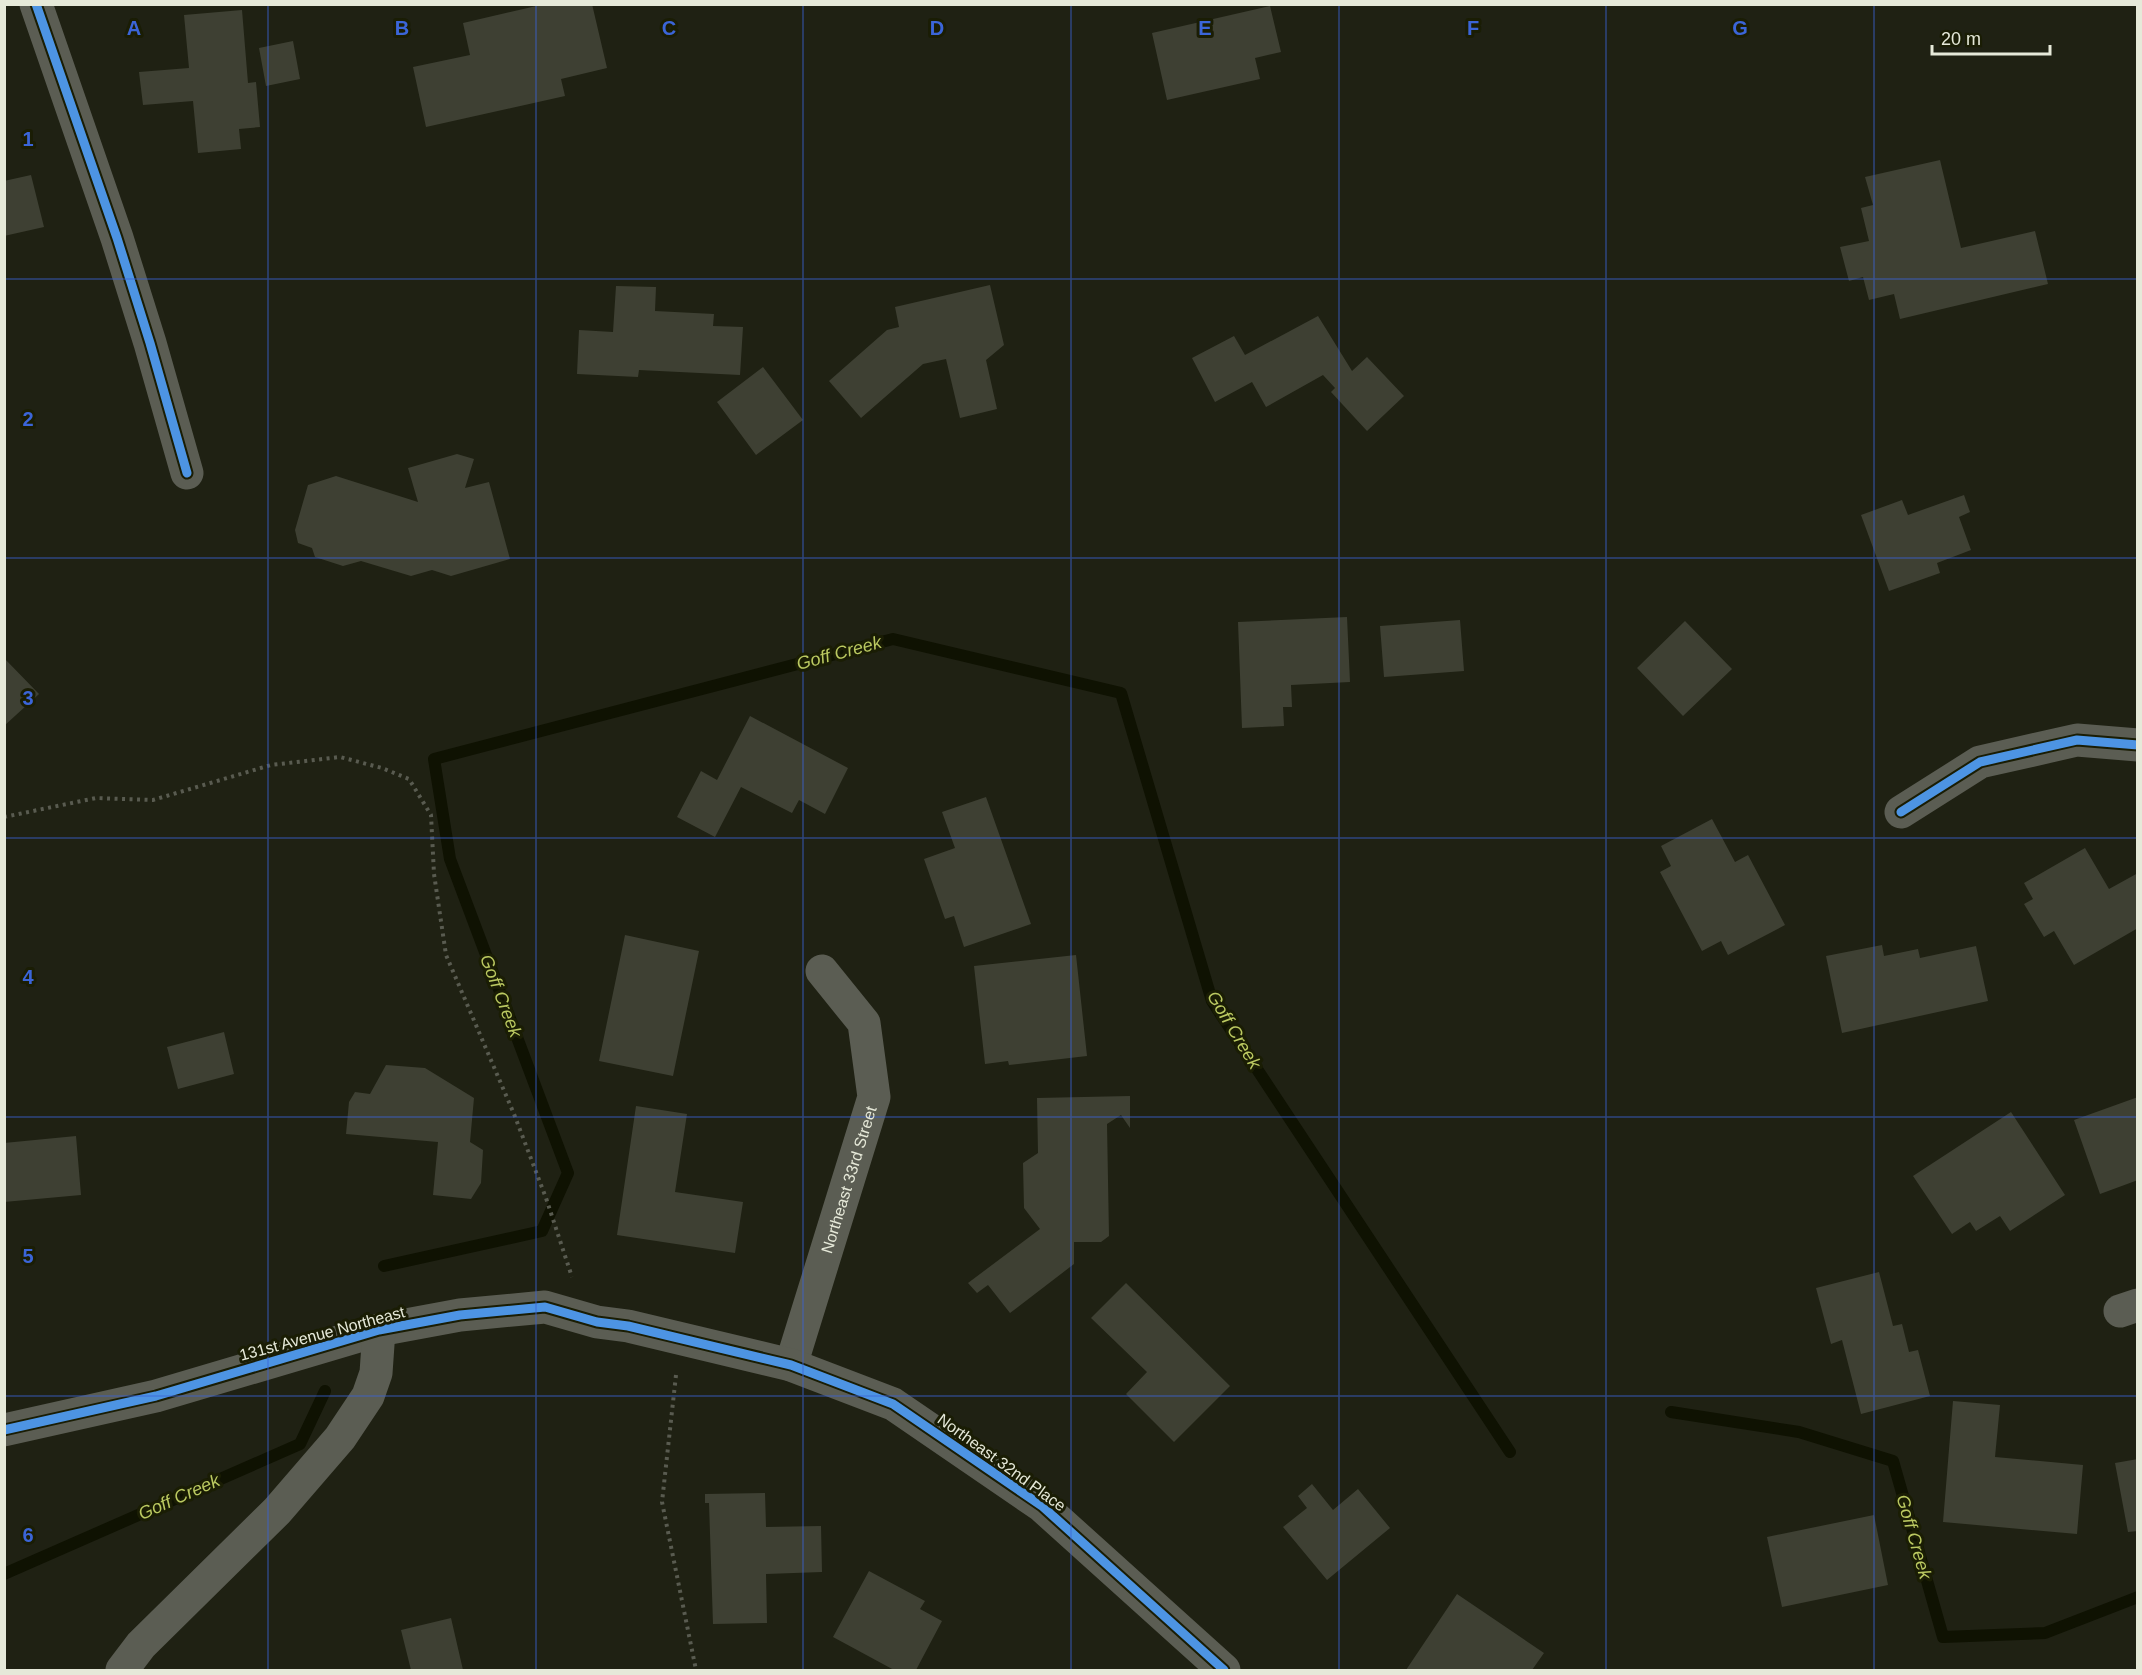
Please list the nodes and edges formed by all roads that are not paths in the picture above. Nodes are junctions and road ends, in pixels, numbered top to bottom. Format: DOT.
graph roads {
  1 [pos="36,4"];
  2 [pos="187,473"];
  3 [pos="2138,745"];
  4 [pos="1901,812"];
  5 [pos="822,971"];
  6 [pos="379,1330"];
  7 [pos="791,1365"];
  8 [pos="4,1430"];
  9 [pos="122,1671"];
  10 [pos="1224,1671"];
  1 -- 2 [label="street"];
  3 -- 4 [label="street"];
  5 -- 7 [label="street, Northeast 33rd Street"];
  6 -- 7 [label="street, 131st Avenue Northeast"];
  6 -- 8 [label="street, 131st Avenue Northeast"];
  6 -- 9 [label="street"];
  7 -- 10 [label="street, Northeast 32nd Place"];
}
